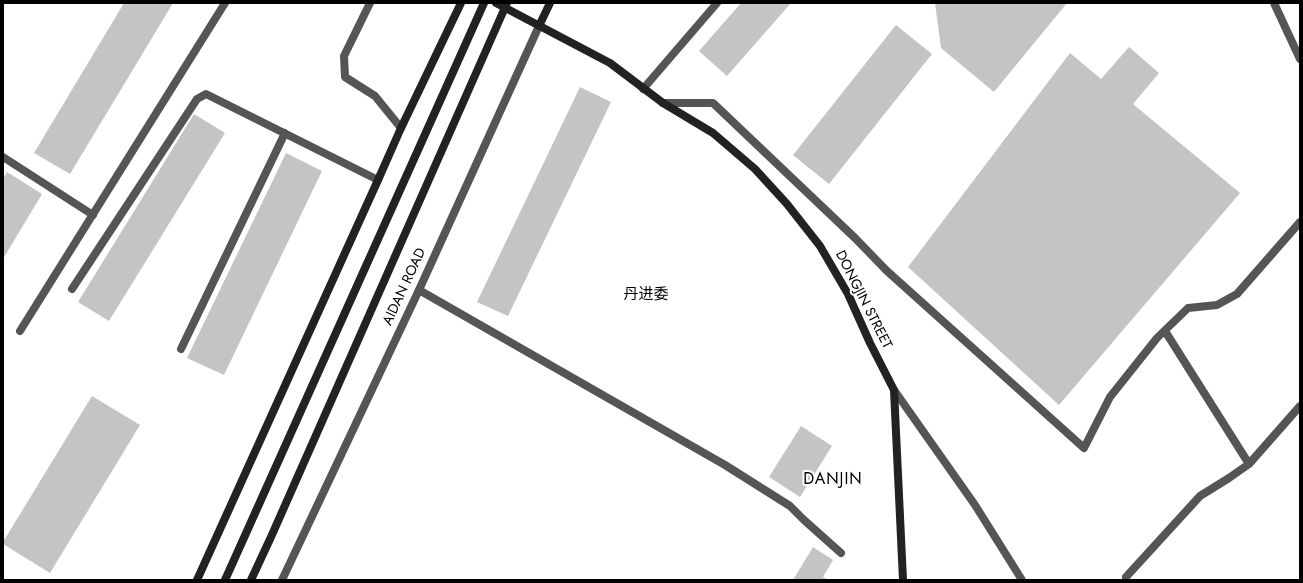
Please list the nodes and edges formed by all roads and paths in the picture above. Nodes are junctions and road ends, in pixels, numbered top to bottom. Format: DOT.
graph roads {
  1 [pos="225,3"];
  2 [pos="370,3"];
  3 [pos="461,3"];
  4 [pos="484,3"];
  5 [pos="496,3"];
  6 [pos="550,3"];
  7 [pos="717,3"];
  8 [pos="1274,3"];
  9 [pos="506,5"];
  10 [pos="539,26"];
  11 [pos="1300,59"];
  12 [pos="643,89"];
  13 [pos="663,103"];
  14 [pos="401,128"];
  15 [pos="285,133"];
  16 [pos="3,156"];
  17 [pos="378,180"];
  18 [pos="93,215"];
  19 [pos="1300,222"];
  20 [pos="72,289"];
  21 [pos="418,290"];
  22 [pos="20,331"];
  23 [pos="1165,331"];
  24 [pos="181,349"];
  25 [pos="894,390"];
  26 [pos="1300,406"];
  27 [pos="1249,464"];
  28 [pos="841,553"];
  29 [pos="1126,577"];
  30 [pos="197,580"];
  31 [pos="225,580"];
  32 [pos="251,580"];
  33 [pos="282,580"];
  34 [pos="903,580"];
  35 [pos="1022,580"];
  1 -- 18 [label="street"];
  2 -- 14 [label="street"];
  3 -- 14 [label="street"];
  4 -- 31 [label="street"];
  5 -- 9 [label="street, DONGJIN STREET"];
  6 -- 10 [label="street, AIDAN ROAD"];
  7 -- 12 [label="street"];
  8 -- 11 [label="street"];
  9 -- 10 [label="street, DONGJIN STREET"];
  9 -- 32 [label="street, AIDAN ROAD"];
  10 -- 12 [label="street, DONGJIN STREET"];
  10 -- 21 [label="street, AIDAN ROAD"];
  12 -- 13 [label="street, DONGJIN STREET"];
  13 -- 23 [label="street"];
  13 -- 25 [label="street, DONGJIN STREET"];
  14 -- 17 [label="street"];
  15 -- 17 [label="street"];
  15 -- 20 [label="street"];
  15 -- 24 [label="street"];
  16 -- 18 [label="street"];
  17 -- 30 [label="street"];
  18 -- 22 [label="street"];
  19 -- 23 [label="street"];
  21 -- 28 [label="street"];
  21 -- 33 [label="street, AIDAN ROAD"];
  23 -- 27 [label="street"];
  25 -- 34 [label="street, DONGJIN STREET"];
  25 -- 35 [label="street"];
  26 -- 27 [label="street"];
  27 -- 29 [label="street"];
}
